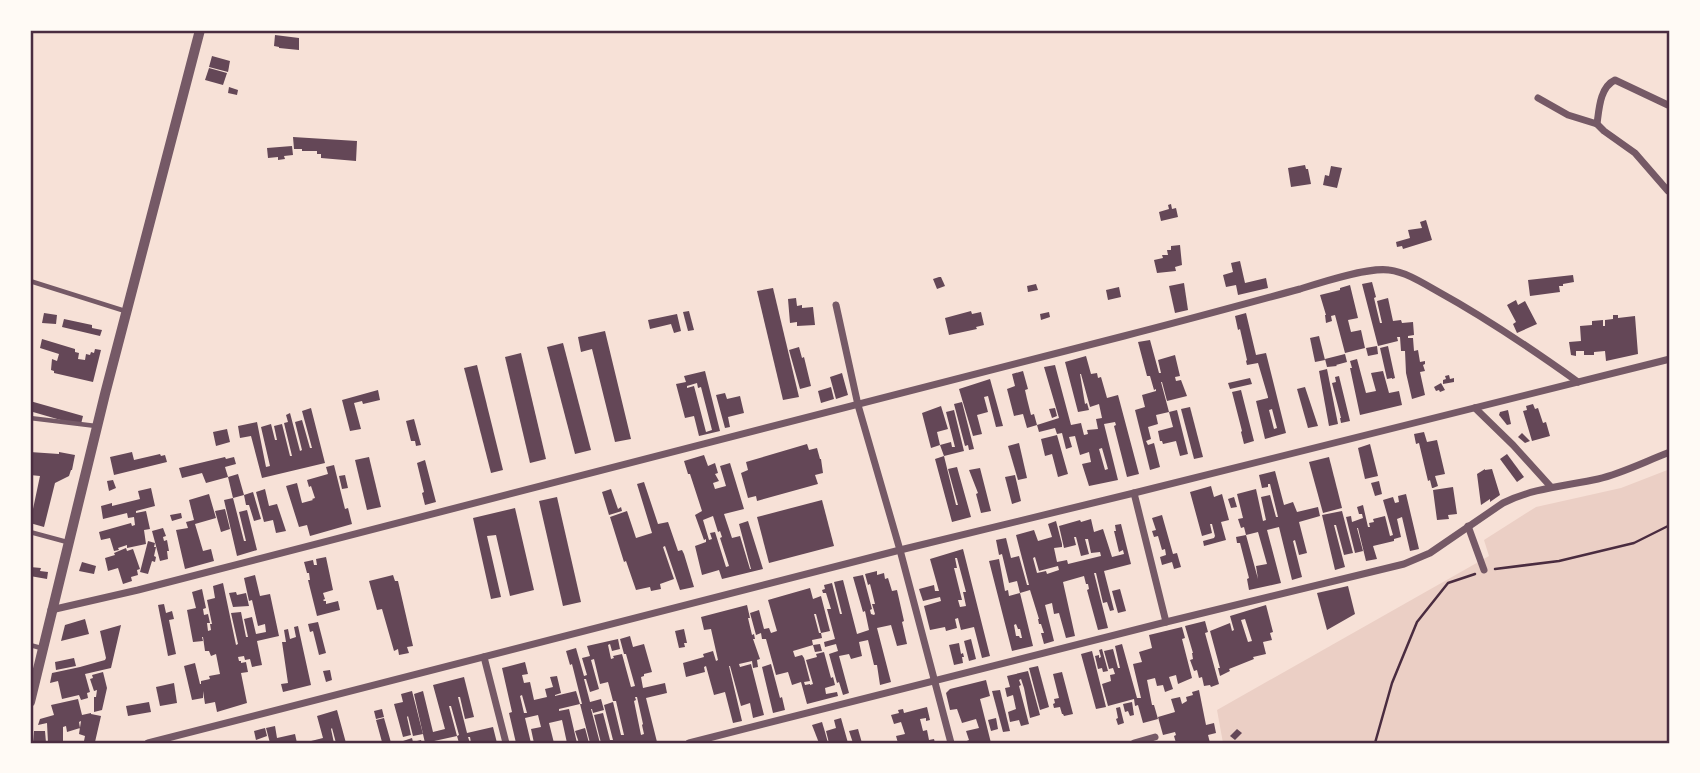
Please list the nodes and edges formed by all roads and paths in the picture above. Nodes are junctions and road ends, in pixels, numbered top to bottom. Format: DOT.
graph roads {
  1 [pos="200,30"];
  2 [pos="1538,98"];
  3 [pos="1670,106"];
  4 [pos="1597,124"];
  5 [pos="1668,191"];
  6 [pos="30,281"];
  7 [pos="836,305"];
  8 [pos="126,312"];
  9 [pos="1670,359"];
  10 [pos="1578,382"];
  11 [pos="858,405"];
  12 [pos="1475,408"];
  13 [pos="30,418"];
  14 [pos="97,426"];
  15 [pos="1670,452"];
  16 [pos="1551,488"];
  17 [pos="1134,493"];
  18 [pos="1670,525"];
  19 [pos="1468,526"];
  20 [pos="30,532"];
  21 [pos="68,542"];
  22 [pos="900,550"];
  23 [pos="1484,570"];
  24 [pos="51,610"];
  25 [pos="1166,622"];
  26 [pos="30,645"];
  27 [pos="42,649"];
  28 [pos="484,657"];
  29 [pos="935,681"];
  30 [pos="30,702"];
  31 [pos="1155,737"];
  32 [pos="148,743"];
  33 [pos="506,743"];
  34 [pos="689,743"];
  35 [pos="951,743"];
  36 [pos="1135,743"];
  37 [pos="1375,743"];
  1 -- 8 [label="street"];
  2 -- 4 [label="street"];
  3 -- 4 [label="street"];
  4 -- 5 [label="street"];
  6 -- 8 [label="lane"];
  7 -- 11 [label="street"];
  8 -- 14 [label="street"];
  9 -- 10 [label="street"];
  10 -- 11 [label="street"];
  10 -- 12 [label="street"];
  11 -- 22 [label="street"];
  11 -- 24 [label="street"];
  12 -- 16 [label="street"];
  12 -- 17 [label="street"];
  13 -- 14 [label="lane"];
  14 -- 21 [label="street"];
  15 -- 16 [label="street"];
  16 -- 19 [label="street"];
  17 -- 22 [label="street"];
  17 -- 25 [label="street"];
  18 -- 23 [label="path"];
  19 -- 23 [label="street"];
  19 -- 25 [label="street"];
  20 -- 21 [label="lane"];
  21 -- 24 [label="street"];
  22 -- 28 [label="street"];
  22 -- 29 [label="street"];
  23 -- 37 [label="path"];
  24 -- 27 [label="street"];
  25 -- 29 [label="street"];
  26 -- 27 [label="lane"];
  27 -- 30 [label="street"];
  28 -- 32 [label="street"];
  28 -- 33 [label="street"];
  29 -- 34 [label="street"];
  29 -- 35 [label="street"];
  31 -- 36 [label="street"];
}
